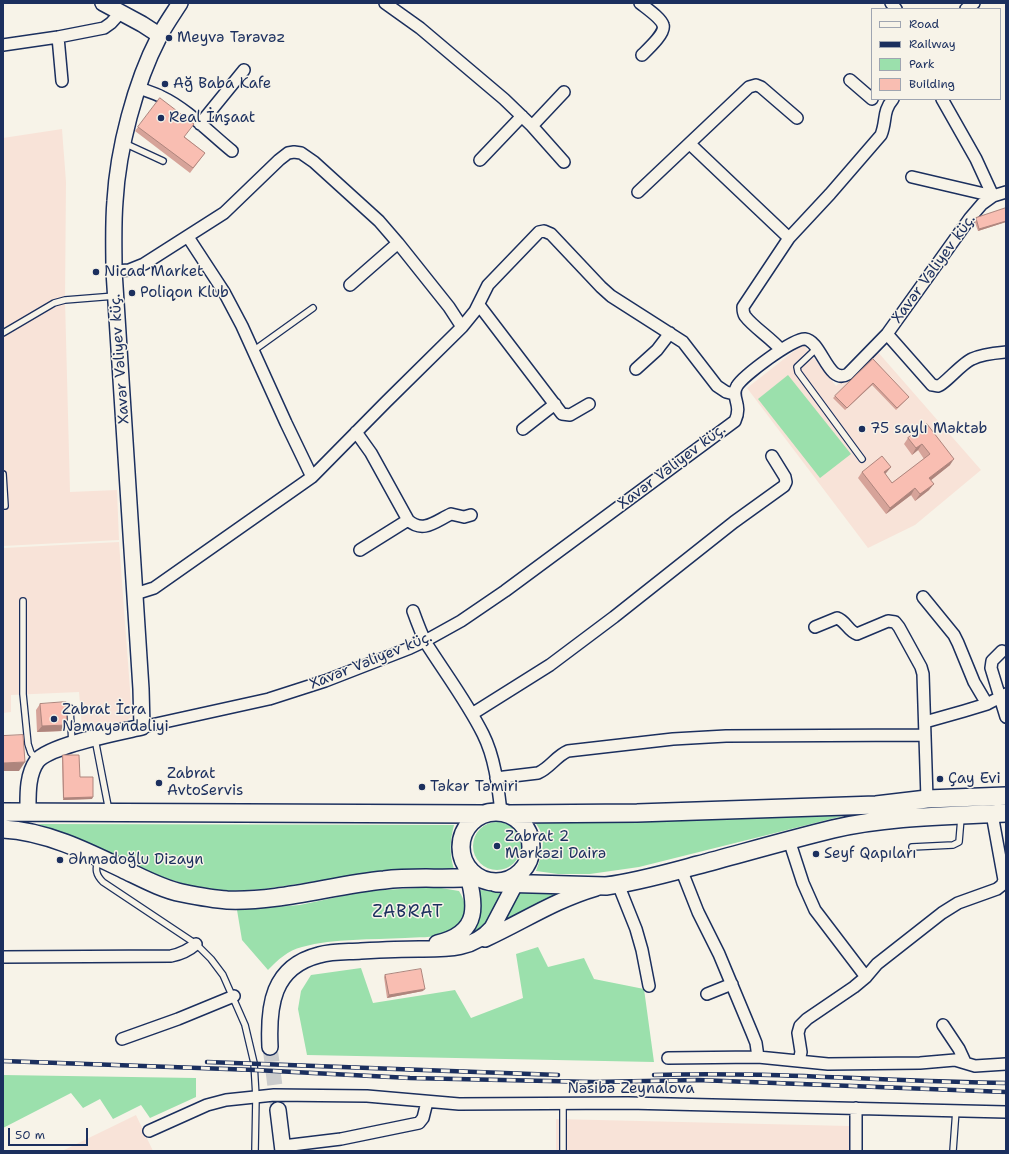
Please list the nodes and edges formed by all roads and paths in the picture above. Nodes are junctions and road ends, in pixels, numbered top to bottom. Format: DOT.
graph roads {
  1 [pos="102,3"];
  2 [pos="180,3"];
  3 [pos="384,3"];
  4 [pos="640,3"];
  5 [pos="122,12"];
  6 [pos="159,35"];
  7 [pos="58,37"];
  8 [pos="3,45"];
  9 [pos="642,56"];
  10 [pos="244,70"];
  11 [pos="850,80"];
  12 [pos="62,81"];
  13 [pos="139,88"];
  14 [pos="564,92"];
  15 [pos="871,98"];
  16 [pos="873,100"];
  17 [pos="892,100"];
  18 [pos="943,100"];
  19 [pos="885,110"];
  20 [pos="522,116"];
  21 [pos="797,118"];
  22 [pos="200,124"];
  23 [pos="532,126"];
  24 [pos="123,143"];
  25 [pos="690,144"];
  26 [pos="232,151"];
  27 [pos="480,160"];
  28 [pos="163,162"];
  29 [pos="564,162"];
  30 [pos="912,177"];
  31 [pos="638,192"];
  32 [pos="1006,192"];
  33 [pos="993,196"];
  34 [pos="188,237"];
  35 [pos="789,238"];
  36 [pos="398,242"];
  37 [pos="114,271"];
  38 [pos="350,285"];
  39 [pos="116,296"];
  40 [pos="478,304"];
  41 [pos="312,308"];
  42 [pos="462,328"];
  43 [pos="3,333"];
  44 [pos="670,333"];
  45 [pos="887,334"];
  46 [pos="816,349"];
  47 [pos="781,350"];
  48 [pos="253,351"];
  49 [pos="1006,352"];
  50 [pos="636,369"];
  51 [pos="734,394"];
  52 [pos="555,404"];
  53 [pos="589,404"];
  54 [pos="523,429"];
  55 [pos="356,432"];
  56 [pos="772,456"];
  57 [pos="862,459"];
  58 [pos="3,474"];
  59 [pos="312,476"];
  60 [pos="5,506"];
  61 [pos="472,515"];
  62 [pos="408,520"];
  63 [pos="360,550"];
  64 [pos="135,594"];
  65 [pos="923,597"];
  66 [pos="24,601"];
  67 [pos="413,611"];
  68 [pos="815,627"];
  69 [pos="426,641"];
  70 [pos="1002,651"];
  71 [pos="1003,695"];
  72 [pos="987,704"];
  73 [pos="70,708"];
  74 [pos="472,714"];
  75 [pos="1006,717"];
  76 [pos="925,722"];
  77 [pos="142,727"];
  78 [pos="925,735"];
  79 [pos="95,739"];
  80 [pos="72,744"];
  81 [pos="38,760"];
  82 [pos="496,778"];
  83 [pos="1006,796"];
  84 [pos="928,799"];
  85 [pos="3,812"];
  86 [pos="28,812"];
  87 [pos="109,812"];
  88 [pos="505,813"];
  89 [pos="482,814"];
  90 [pos="999,814"];
  91 [pos="961,816"];
  92 [pos="3,829"];
  93 [pos="789,840"];
  94 [pos="912,847"];
  95 [pos="98,857"];
  96 [pos="681,869"];
  97 [pos="470,873"];
  98 [pos="518,878"];
  99 [pos="612,885"];
  100 [pos="475,942"];
  101 [pos="196,944"];
  102 [pos="411,949"];
  103 [pos="3,957"];
  104 [pos="866,977"];
  105 [pos="732,984"];
  106 [pos="649,986"];
  107 [pos="707,994"];
  108 [pos="234,996"];
  109 [pos="943,1025"];
  110 [pos="122,1039"];
  111 [pos="270,1047"];
  112 [pos="758,1057"];
  113 [pos="668,1058"];
  114 [pos="799,1061"];
  115 [pos="965,1062"];
  116 [pos="1006,1064"];
  117 [pos="256,1097"];
  118 [pos="428,1102"];
  119 [pos="563,1104"];
  120 [pos="856,1108"];
  121 [pos="278,1110"];
  122 [pos="956,1110"];
  123 [pos="1006,1112"];
  124 [pos="149,1131"];
  125 [pos="283,1149"];
  126 [pos="255,1151"];
  127 [pos="563,1151"];
  128 [pos="856,1151"];
  129 [pos="953,1151"];
  1 -- 5 [label="street"];
  2 -- 6 [label="street, Xavər Vəliyev küç."];
  3 -- 20 [label="street"];
  4 -- 9 [label="street"];
  5 -- 6 [label="street"];
  5 -- 7 [label="street"];
  6 -- 13 [label="street, Xavər Vəliyev küç."];
  7 -- 8 [label="street"];
  7 -- 12 [label="street"];
  10 -- 22 [label="street"];
  11 -- 15 [label="street"];
  13 -- 22 [label="street"];
  13 -- 24 [label="street, Xavər Vəliyev küç."];
  14 -- 23 [label="street"];
  16 -- 19 [label="street"];
  17 -- 19 [label="street"];
  18 -- 33 [label="street"];
  19 -- 35 [label="street"];
  20 -- 23 [label="street"];
  20 -- 27 [label="street"];
  21 -- 25 [label="street"];
  22 -- 26 [label="street"];
  23 -- 29 [label="street"];
  24 -- 28 [label="lane"];
  24 -- 37 [label="street, Xavər Vəliyev küç."];
  25 -- 31 [label="street"];
  25 -- 35 [label="street"];
  30 -- 33 [label="street"];
  32 -- 33 [label="street"];
  33 -- 45 [label="street, Xavər Vəliyev küç."];
  34 -- 36 [label="street"];
  34 -- 37 [label="street"];
  34 -- 48 [label="street"];
  35 -- 47 [label="street"];
  36 -- 38 [label="street"];
  36 -- 42 [label="street"];
  37 -- 39 [label="street, Xavər Vəliyev küç."];
  39 -- 43 [label="lane"];
  39 -- 64 [label="street, Xavər Vəliyev küç."];
  40 -- 42 [label="street"];
  40 -- 44 [label="street"];
  40 -- 52 [label="street"];
  41 -- 48 [label="lane"];
  42 -- 55 [label="street"];
  44 -- 50 [label="street"];
  44 -- 51 [label="street"];
  45 -- 46 [label="street, Xavər Vəliyev küç."];
  45 -- 49 [label="street"];
  46 -- 47 [label="street, Xavər Vəliyev küç."];
  46 -- 57 [label="lane"];
  47 -- 51 [label="street, Xavər Vəliyev küç."];
  48 -- 59 [label="street"];
  51 -- 69 [label="street, Xavər Vəliyev küç."];
  52 -- 53 [label="street"];
  52 -- 54 [label="street"];
  55 -- 59 [label="street"];
  55 -- 62 [label="street"];
  56 -- 74 [label="street"];
  58 -- 60 [label="lane"];
  59 -- 64 [label="street"];
  61 -- 62 [label="street"];
  62 -- 63 [label="street"];
  64 -- 77 [label="street, Xavər Vəliyev küç."];
  65 -- 72 [label="street"];
  66 -- 81 [label="lane"];
  67 -- 69 [label="street"];
  68 -- 76 [label="street"];
  69 -- 74 [label="street"];
  69 -- 77 [label="street, Xavər Vəliyev küç."];
  70 -- 71 [label="street"];
  71 -- 72 [label="street"];
  71 -- 75 [label="street"];
  72 -- 76 [label="street"];
  73 -- 80 [label="lane"];
  74 -- 82 [label="street"];
  76 -- 78 [label="street"];
  77 -- 79 [label="street, Xavər Vəliyev küç."];
  78 -- 82 [label="street"];
  78 -- 84 [label="street"];
  79 -- 80 [label="street, Xavər Vəliyev küç."];
  79 -- 87 [label="lane"];
  80 -- 81 [label="street, Xavər Vəliyev küç."];
  81 -- 86 [label="street"];
  82 -- 88 [label="street"];
  83 -- 84 [label="main road"];
  84 -- 88 [label="main road"];
  85 -- 86 [label="main road"];
  86 -- 87 [label="main road"];
  87 -- 89 [label="main road"];
  88 -- 89 [label="main road"];
  88 -- 98 [label="main road"];
  89 -- 97 [label="main road"];
  90 -- 91 [label="main road"];
  90 -- 104 [label="street"];
  91 -- 93 [label="main road"];
  91 -- 94 [label="lane"];
  92 -- 95 [label="main road"];
  93 -- 96 [label="main road"];
  93 -- 104 [label="street"];
  95 -- 97 [label="main road"];
  95 -- 101 [label="lane"];
  96 -- 99 [label="main road"];
  96 -- 105 [label="street"];
  97 -- 98 [label="main road"];
  97 -- 102 [label="street"];
  98 -- 99 [label="main road"];
  98 -- 100 [label="street"];
  99 -- 100 [label="street"];
  99 -- 106 [label="street"];
  100 -- 102 [label="street"];
  101 -- 103 [label="street"];
  101 -- 108 [label="lane"];
  102 -- 111 [label="street"];
  104 -- 114 [label="street"];
  105 -- 107 [label="street"];
  105 -- 112 [label="street"];
  108 -- 110 [label="street"];
  108 -- 117 [label="lane"];
  109 -- 115 [label="street"];
  112 -- 113 [label="street"];
  112 -- 114 [label="street"];
  114 -- 115 [label="street"];
  115 -- 116 [label="street"];
  117 -- 118 [label="street, Nəsibə Zeynalova"];
  117 -- 124 [label="street, Nəsibə Zeynalova"];
  117 -- 126 [label="lane"];
  118 -- 119 [label="street, Nəsibə Zeynalova"];
  118 -- 125 [label="street"];
  119 -- 120 [label="street, Nəsibə Zeynalova"];
  119 -- 127 [label="lane"];
  120 -- 122 [label="street, Nəsibə Zeynalova"];
  120 -- 128 [label="street"];
  121 -- 125 [label="street"];
  122 -- 123 [label="street, Nəsibə Zeynalova"];
  122 -- 129 [label="lane"];
}
